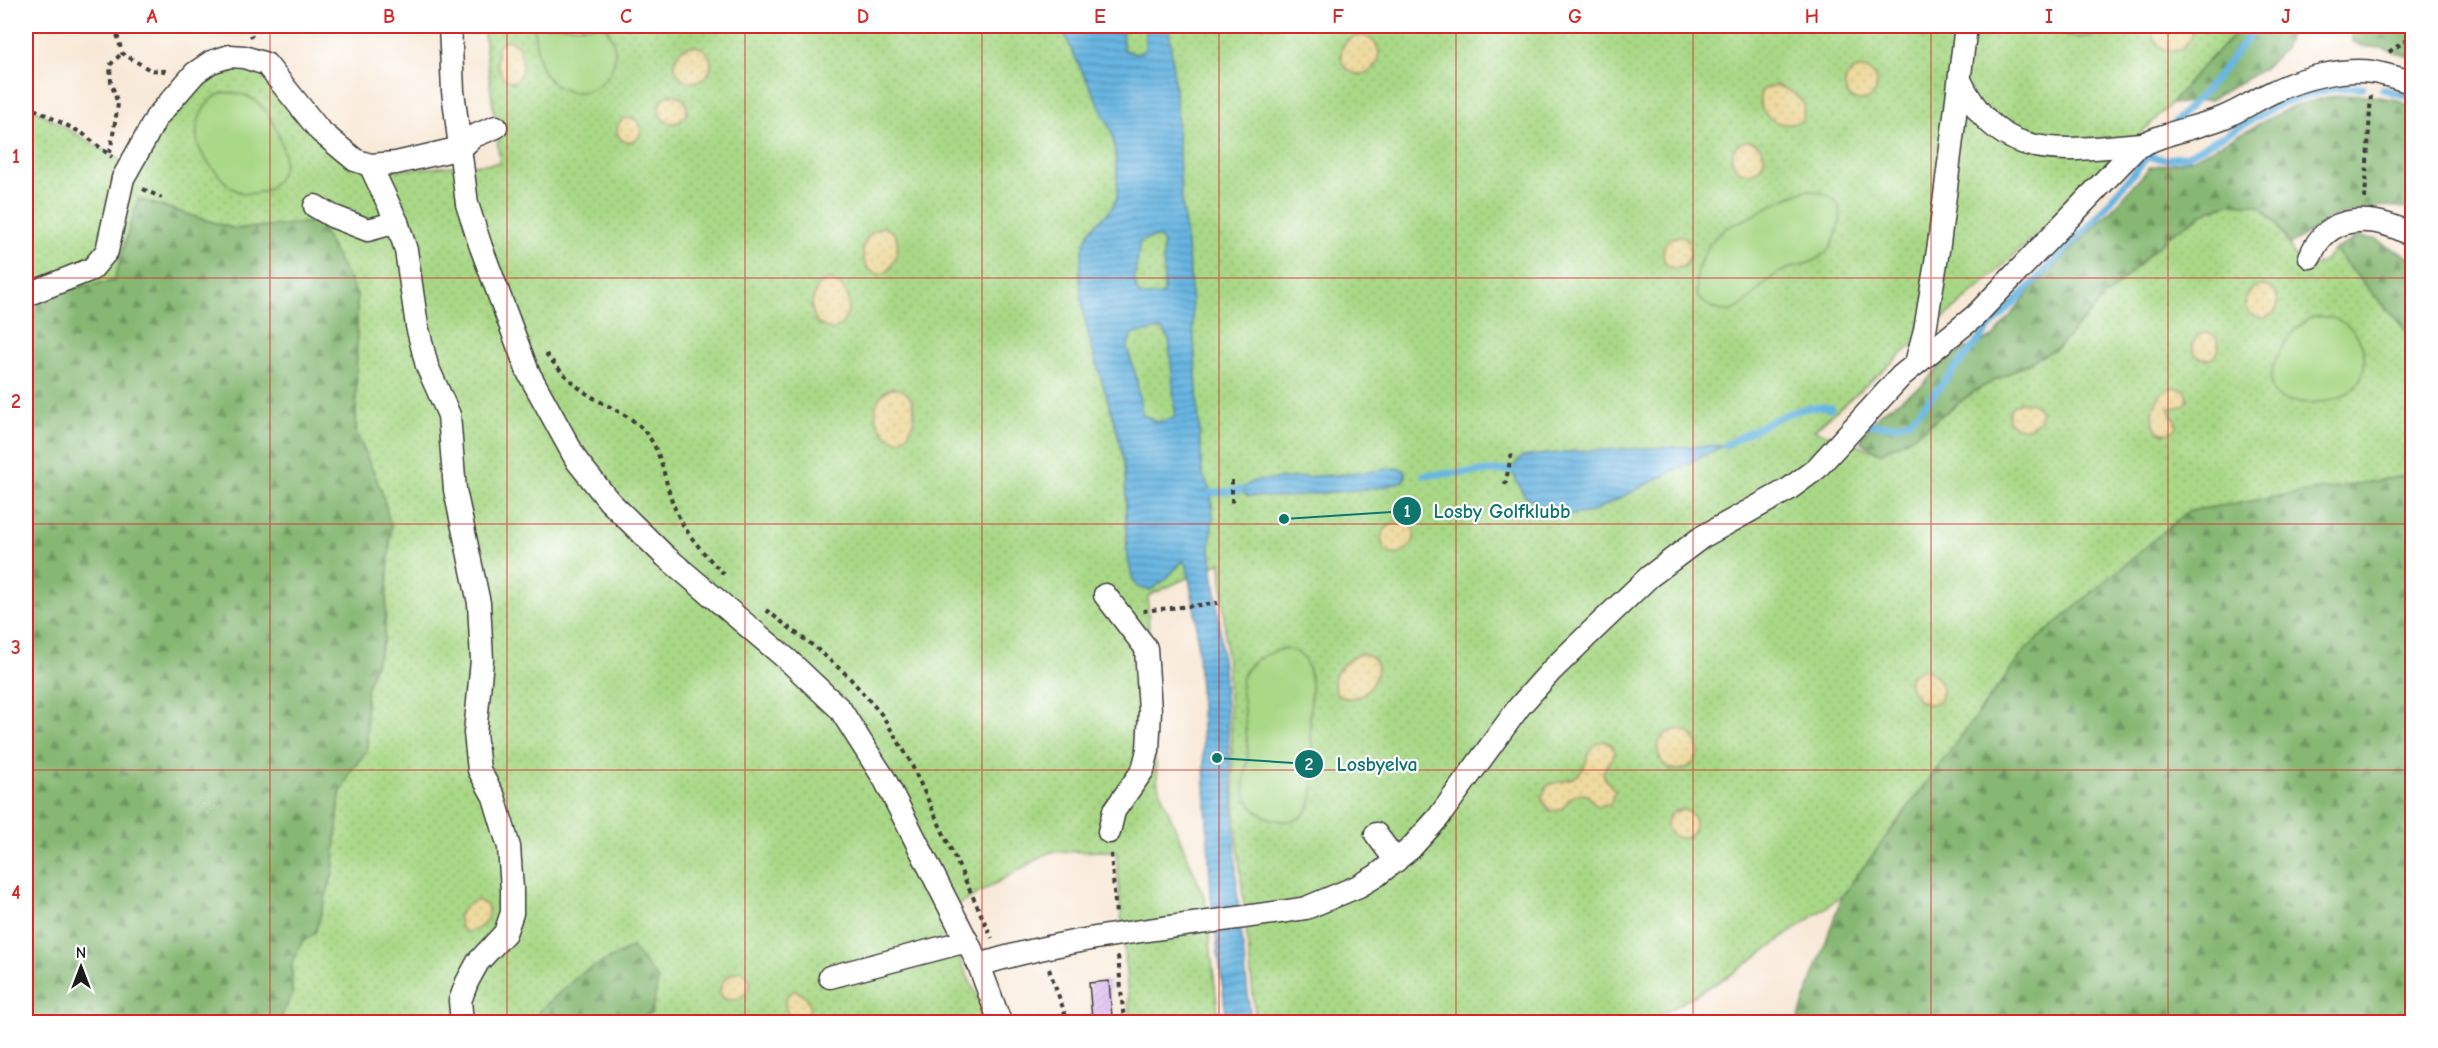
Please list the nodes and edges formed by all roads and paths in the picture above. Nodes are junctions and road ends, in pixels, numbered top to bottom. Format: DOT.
graph roads {
  1 [pos="115,26"];
  2 [pos="450,26"];
  3 [pos="1966,26"];
  4 [pos="122,53"];
  5 [pos="2373,72"];
  6 [pos="195,73"];
  7 [pos="1960,80"];
  8 [pos="2412,82"];
  9 [pos="26,105"];
  10 [pos="496,127"];
  11 [pos="2144,144"];
  12 [pos="461,148"];
  13 [pos="110,154"];
  14 [pos="370,165"];
  15 [pos="123,178"];
  16 [pos="315,206"];
  17 [pos="2364,220"];
  18 [pos="397,222"];
  19 [pos="2412,236"];
  20 [pos="2310,257"];
  21 [pos="31,293"];
  22 [pos="542,349"];
  23 [pos="1916,363"];
  24 [pos="1512,452"];
  25 [pos="1232,480"];
  26 [pos="1505,484"];
  27 [pos="1232,504"];
  28 [pos="730,580"];
  29 [pos="1105,595"];
  30 [pos="1218,603"];
  31 [pos="764,608"];
  32 [pos="1119,613"];
  33 [pos="1109,832"];
  34 [pos="1376,834"];
  35 [pos="1396,861"];
  36 [pos="1116,933"];
  37 [pos="967,941"];
  38 [pos="1042,949"];
  39 [pos="979,965"];
  40 [pos="831,977"];
  41 [pos="462,1023"];
  42 [pos="1000,1023"];
  43 [pos="1068,1023"];
  44 [pos="1124,1023"];
  1 -- 4 [label="path"];
  2 -- 12 [label="street"];
  3 -- 7 [label="street"];
  4 -- 6 [label="path"];
  4 -- 13 [label="path"];
  5 -- 8 [label="street"];
  5 -- 11 [label="street"];
  5 -- 17 [label="path"];
  6 -- 14 [label="street"];
  6 -- 15 [label="street"];
  7 -- 11 [label="street"];
  7 -- 23 [label="street"];
  9 -- 13 [label="path"];
  10 -- 12 [label="street"];
  11 -- 23 [label="street"];
  12 -- 14 [label="street"];
  12 -- 37 [label="street"];
  13 -- 15 [label="path"];
  14 -- 18 [label="street"];
  15 -- 21 [label="street"];
  16 -- 18 [label="street"];
  17 -- 19 [label="street"];
  17 -- 20 [label="street"];
  18 -- 41 [label="street"];
  22 -- 28 [label="path"];
  23 -- 35 [label="street"];
  24 -- 26 [label="path"];
  25 -- 27 [label="path"];
  29 -- 32 [label="street"];
  30 -- 32 [label="path"];
  31 -- 39 [label="path"];
  32 -- 33 [label="street"];
  33 -- 36 [label="path"];
  34 -- 35 [label="street"];
  35 -- 36 [label="street"];
  36 -- 38 [label="street"];
  36 -- 44 [label="path"];
  37 -- 39 [label="street"];
  37 -- 40 [label="street"];
  38 -- 39 [label="street"];
  38 -- 43 [label="path"];
  39 -- 42 [label="street"];
}
